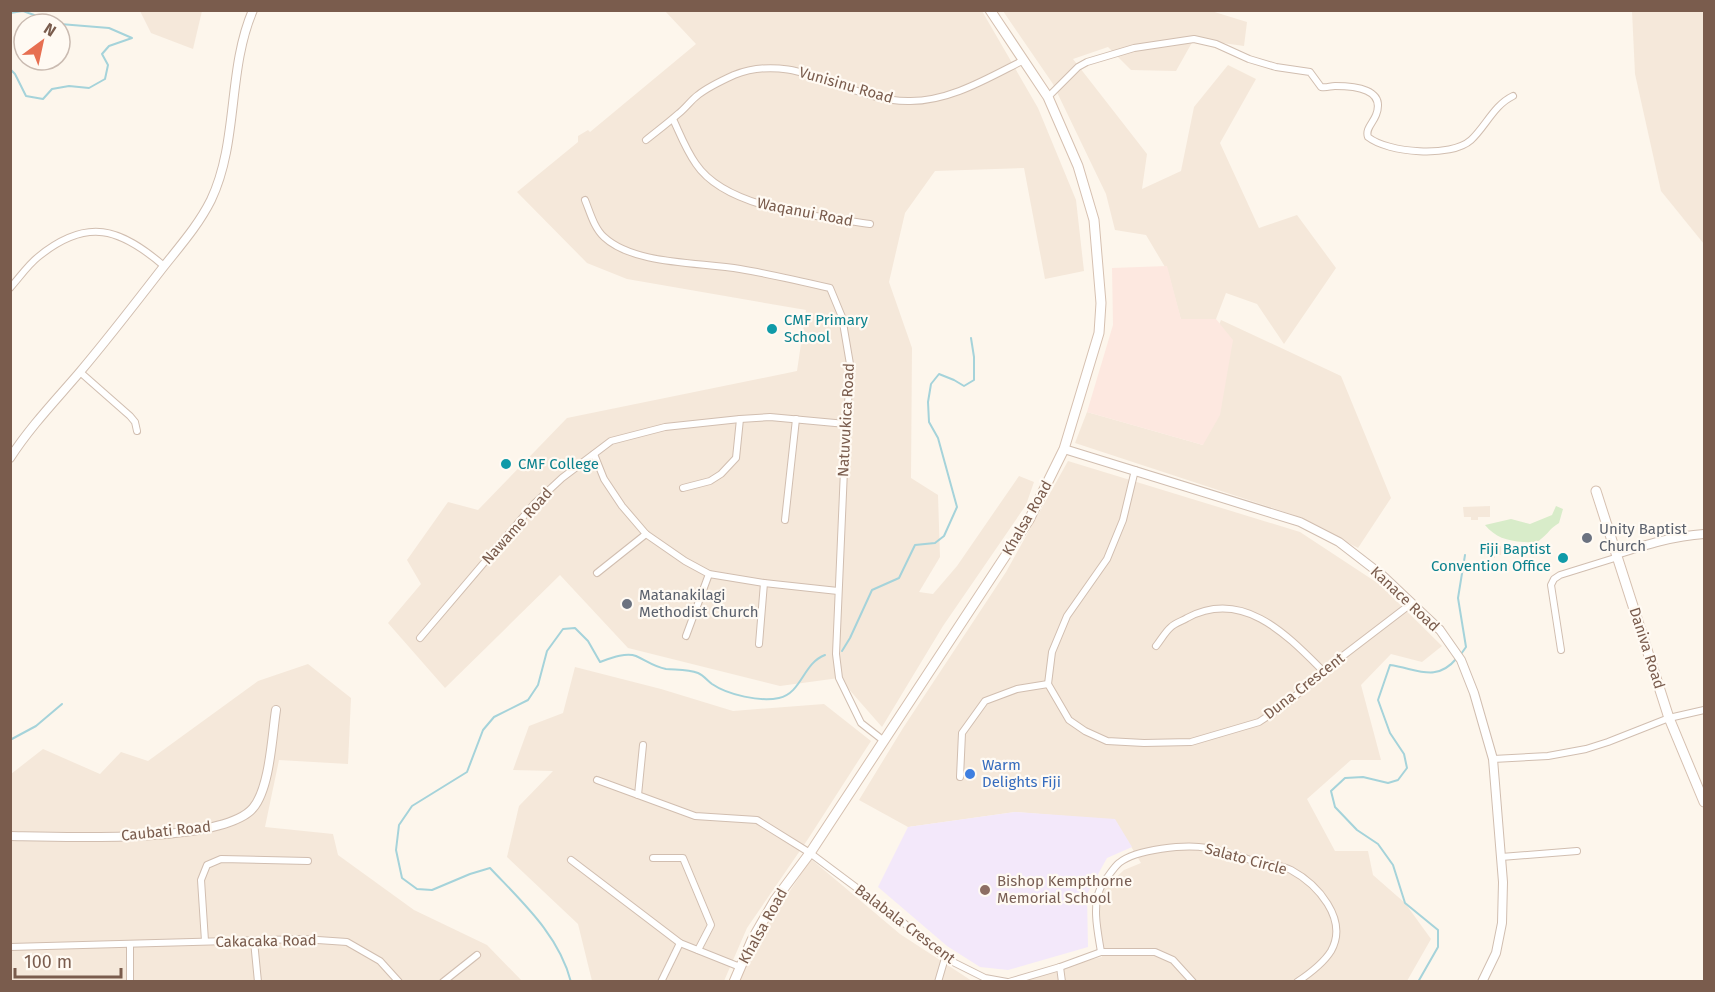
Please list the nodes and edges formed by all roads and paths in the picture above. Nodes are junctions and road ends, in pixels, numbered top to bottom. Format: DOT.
graph roads {
  1 [pos="253,10"];
  2 [pos="990,10"];
  3 [pos="1024,60"];
  4 [pos="1513,96"];
  5 [pos="1048,97"];
  6 [pos="673,119"];
  7 [pos="646,140"];
  8 [pos="585,200"];
  9 [pos="870,224"];
  10 [pos="164,266"];
  11 [pos="10,288"];
  12 [pos="80,372"];
  13 [pos="740,419"];
  14 [pos="796,419"];
  15 [pos="846,424"];
  16 [pos="137,431"];
  17 [pos="1064,449"];
  18 [pos="594,454"];
  19 [pos="10,458"];
  20 [pos="1135,470"];
  21 [pos="682,488"];
  22 [pos="1596,491"];
  23 [pos="785,520"];
  24 [pos="646,534"];
  25 [pos="1704,534"];
  26 [pos="1617,556"];
  27 [pos="597,573"];
  28 [pos="709,574"];
  29 [pos="764,583"];
  30 [pos="838,591"];
  31 [pos="1412,603"];
  32 [pos="686,636"];
  33 [pos="420,638"];
  34 [pos="759,644"];
  35 [pos="1156,646"];
  36 [pos="1561,650"];
  37 [pos="1324,672"];
  38 [pos="1048,684"];
  39 [pos="276,710"];
  40 [pos="1704,710"];
  41 [pos="1669,718"];
  42 [pos="884,741"];
  43 [pos="643,745"];
  44 [pos="1493,759"];
  45 [pos="960,777"];
  46 [pos="597,780"];
  47 [pos="638,795"];
  48 [pos="1704,802"];
  49 [pos="10,836"];
  50 [pos="1577,851"];
  51 [pos="810,853"];
  52 [pos="1501,857"];
  53 [pos="653,858"];
  54 [pos="571,860"];
  55 [pos="308,861"];
  56 [pos="205,941"];
  57 [pos="254,941"];
  58 [pos="680,943"];
  59 [pos="130,944"];
  60 [pos="10,947"];
  61 [pos="698,950"];
  62 [pos="1101,952"];
  63 [pos="477,955"];
  64 [pos="945,958"];
  65 [pos="740,967"];
  66 [pos="1060,967"];
  67 [pos="130,981"];
  68 [pos="258,981"];
  69 [pos="399,981"];
  70 [pos="443,981"];
  71 [pos="661,981"];
  72 [pos="734,981"];
  73 [pos="938,981"];
  74 [pos="1008,981"];
  75 [pos="1062,981"];
  76 [pos="1193,981"];
  77 [pos="1297,981"];
  78 [pos="1482,981"];
  1 -- 10 [label="street"];
  2 -- 3 [label="main road, Khalsa Road"];
  3 -- 5 [label="main road, Khalsa Road"];
  3 -- 6 [label="street, Vunisinu Road"];
  4 -- 5 [label="street"];
  5 -- 17 [label="main road, Khalsa Road"];
  6 -- 7 [label="street, Vunisinu Road"];
  6 -- 9 [label="street, Waqanui Road"];
  8 -- 15 [label="street, Natuvukica Road"];
  10 -- 11 [label="street"];
  10 -- 12 [label="street"];
  12 -- 16 [label="street"];
  12 -- 19 [label="street"];
  13 -- 14 [label="street, Nawame Road"];
  13 -- 18 [label="street, Nawame Road"];
  13 -- 21 [label="street"];
  14 -- 15 [label="street, Nawame Road"];
  14 -- 23 [label="street"];
  15 -- 30 [label="street, Natuvukica Road"];
  17 -- 20 [label="street, Kanace Road"];
  17 -- 42 [label="main road, Khalsa Road"];
  18 -- 24 [label="street"];
  18 -- 33 [label="street, Nawame Road"];
  20 -- 31 [label="street, Kanace Road"];
  20 -- 38 [label="street"];
  22 -- 26 [label="main road, Daniva Road"];
  24 -- 27 [label="street"];
  24 -- 28 [label="street"];
  25 -- 26 [label="street"];
  26 -- 36 [label="street"];
  26 -- 41 [label="main road, Daniva Road"];
  28 -- 29 [label="street"];
  28 -- 32 [label="street"];
  29 -- 30 [label="street"];
  29 -- 34 [label="street"];
  30 -- 42 [label="street, Natuvukica Road"];
  31 -- 37 [label="street, Duna Crescent"];
  31 -- 44 [label="street, Kanace Road"];
  35 -- 37 [label="street"];
  37 -- 38 [label="street, Duna Crescent"];
  38 -- 45 [label="street"];
  39 -- 49 [label="street, Caubati Road"];
  40 -- 41 [label="street"];
  41 -- 44 [label="street"];
  41 -- 48 [label="main road, Daniva Road"];
  42 -- 51 [label="main road, Khalsa Road"];
  43 -- 47 [label="street"];
  44 -- 52 [label="street, Kanace Road"];
  46 -- 47 [label="street, Balabala Crescent"];
  47 -- 51 [label="street, Balabala Crescent"];
  50 -- 52 [label="street"];
  51 -- 64 [label="street, Balabala Crescent"];
  51 -- 65 [label="main road, Khalsa Road"];
  52 -- 78 [label="street, Kanace Road"];
  53 -- 61 [label="street"];
  54 -- 58 [label="street"];
  55 -- 56 [label="street"];
  56 -- 57 [label="street, Cakacaka Road"];
  56 -- 59 [label="street, Cakacaka Road"];
  57 -- 68 [label="street"];
  57 -- 69 [label="street, Cakacaka Road"];
  58 -- 61 [label="street"];
  58 -- 71 [label="street"];
  59 -- 60 [label="street, Cakacaka Road"];
  59 -- 67 [label="street"];
  61 -- 65 [label="street"];
  62 -- 66 [label="street, Balabala Crescent"];
  62 -- 76 [label="street, Balabala Crescent"];
  62 -- 77 [label="street, Salato Circle"];
  63 -- 70 [label="street"];
  64 -- 73 [label="street"];
  64 -- 74 [label="street, Balabala Crescent"];
  65 -- 72 [label="main road, Khalsa Road"];
  66 -- 74 [label="street, Balabala Crescent"];
  66 -- 75 [label="street"];
}
